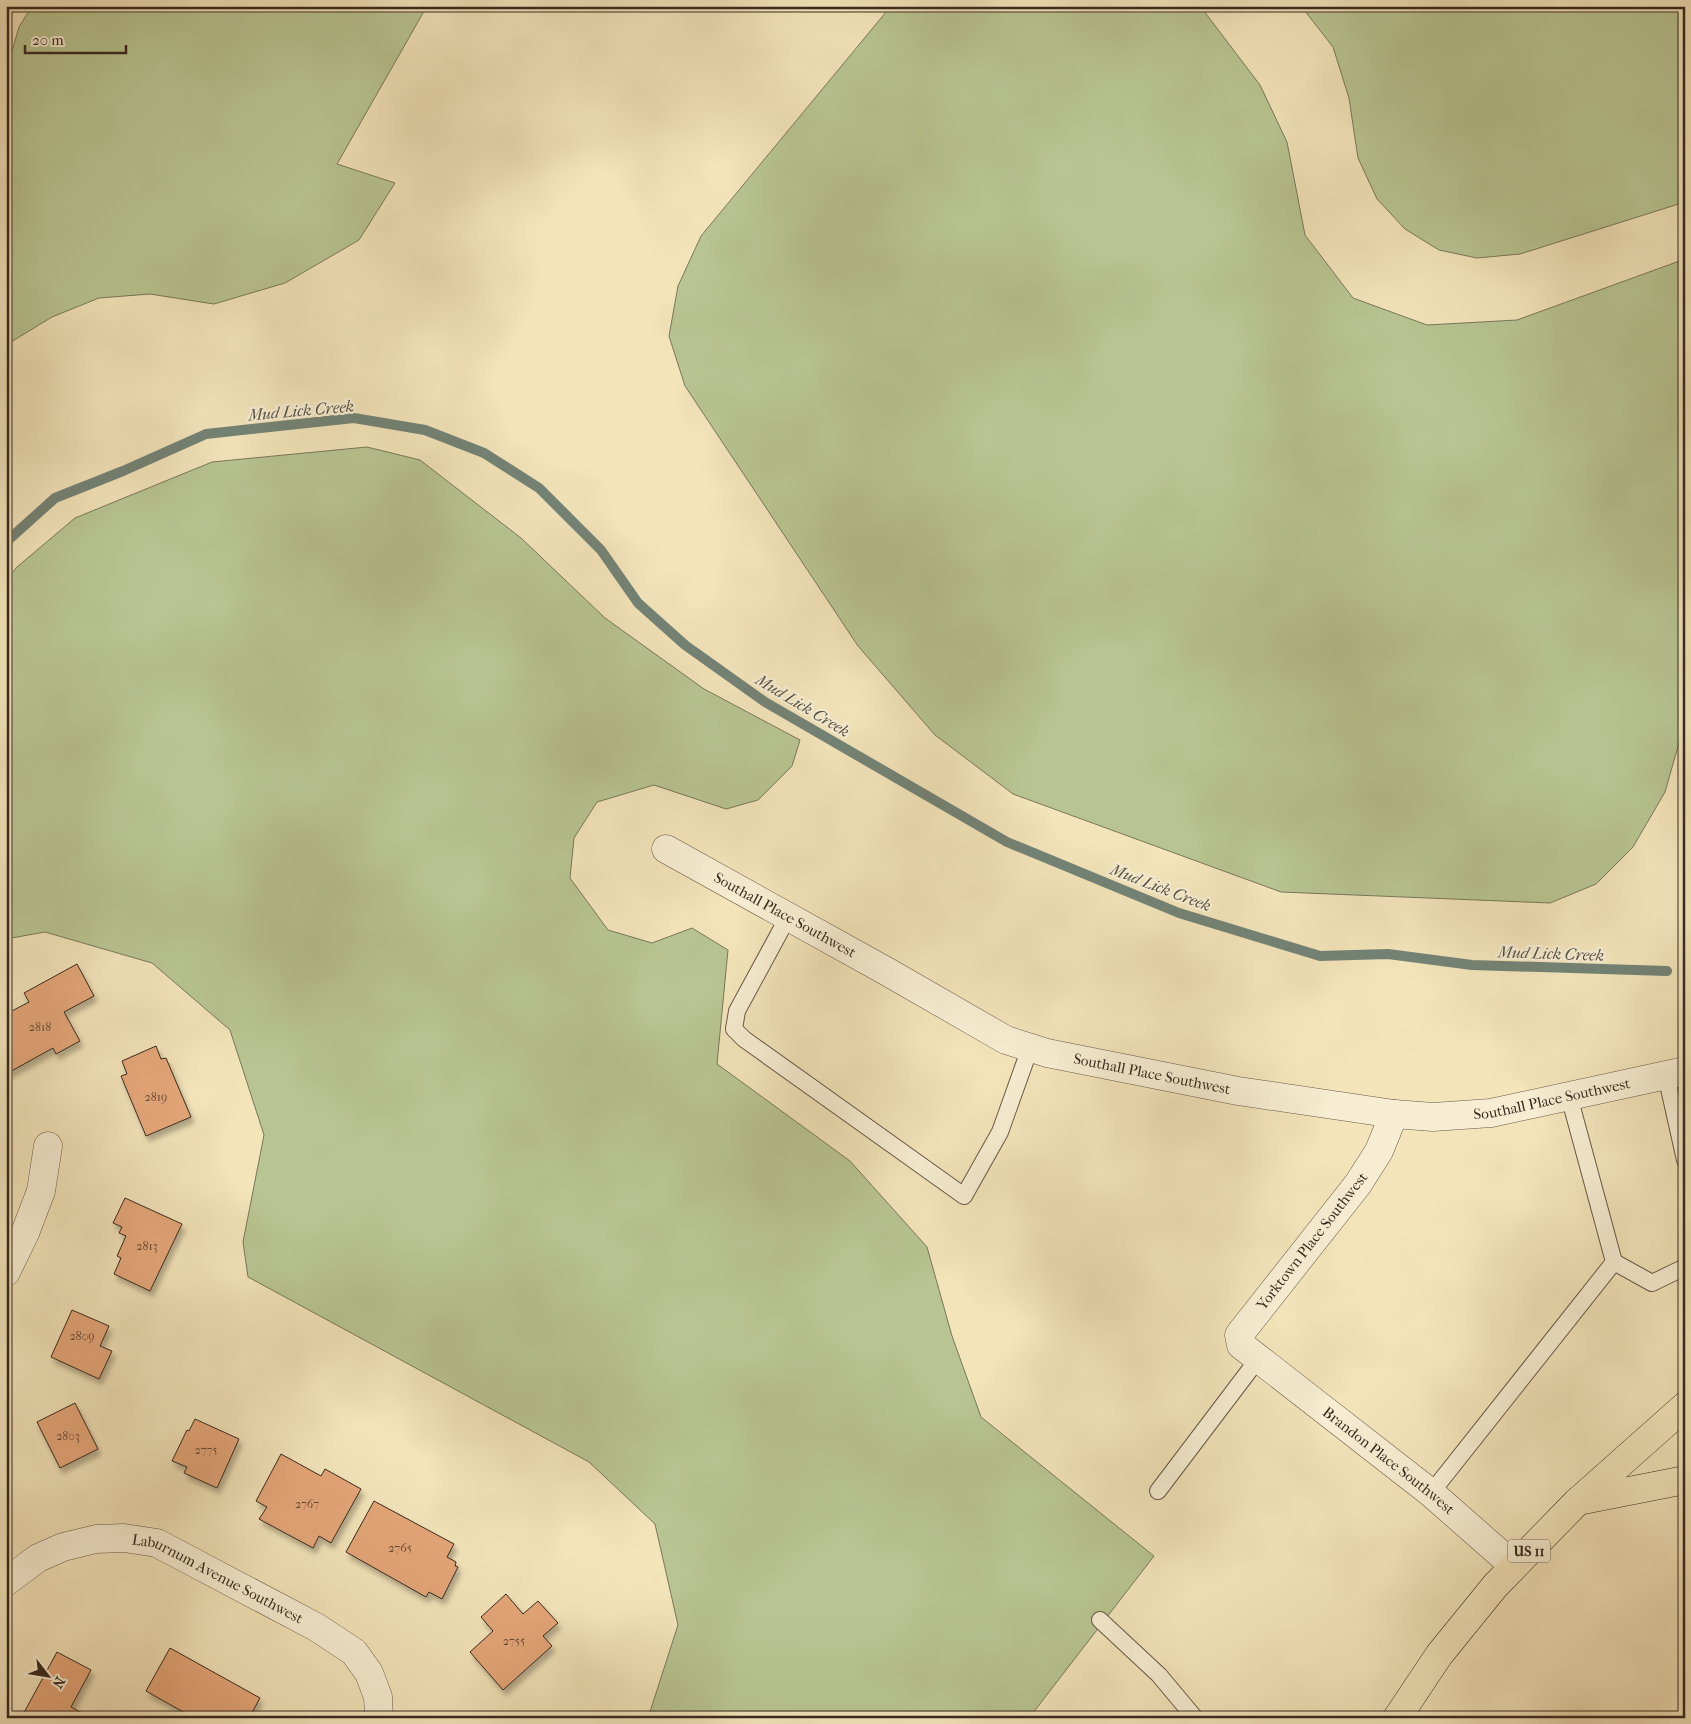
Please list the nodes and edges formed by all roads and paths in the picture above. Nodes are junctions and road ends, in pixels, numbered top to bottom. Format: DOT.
graph roads {
  1 [pos="666,849"];
  2 [pos="788,917"];
  3 [pos="1030,1048"];
  4 [pos="1675,1073"];
  5 [pos="1569,1096"];
  6 [pos="1394,1114"];
  7 [pos="48,1146"];
  8 [pos="1685,1160"];
  9 [pos="1614,1262"];
  10 [pos="1685,1267"];
  11 [pos="6,1272"];
  12 [pos="1258,1359"];
  13 [pos="1685,1406"];
  14 [pos="1685,1480"];
  15 [pos="1158,1491"];
  16 [pos="1431,1493"];
  17 [pos="1577,1502"];
  18 [pos="1514,1566"];
  19 [pos="7,1579"];
  20 [pos="1100,1620"];
  21 [pos="379,1718"];
  22 [pos="1195,1718"];
  23 [pos="1397,1718"];
  1 -- 2 [label="street, Southall Place Southwest"];
  2 -- 3 [label="street, Southall Place Southwest"];
  2 -- 3 [label="lane"];
  3 -- 6 [label="street, Southall Place Southwest"];
  4 -- 5 [label="street, Southall Place Southwest"];
  4 -- 8 [label="lane"];
  5 -- 6 [label="street, Southall Place Southwest"];
  5 -- 9 [label="lane"];
  6 -- 12 [label="street, Yorktown Place Southwest"];
  7 -- 11 [label="street"];
  9 -- 10 [label="lane"];
  9 -- 16 [label="lane"];
  12 -- 15 [label="lane"];
  12 -- 16 [label="street, Brandon Place Southwest"];
  13 -- 17 [label="main road, US 11"];
  14 -- 17 [label="main road"];
  16 -- 18 [label="street, Brandon Place Southwest"];
  17 -- 18 [label="main road, US 11"];
  18 -- 23 [label="main road, US 11"];
  19 -- 21 [label="street, Laburnum Avenue Southwest"];
  20 -- 22 [label="lane"];
}
